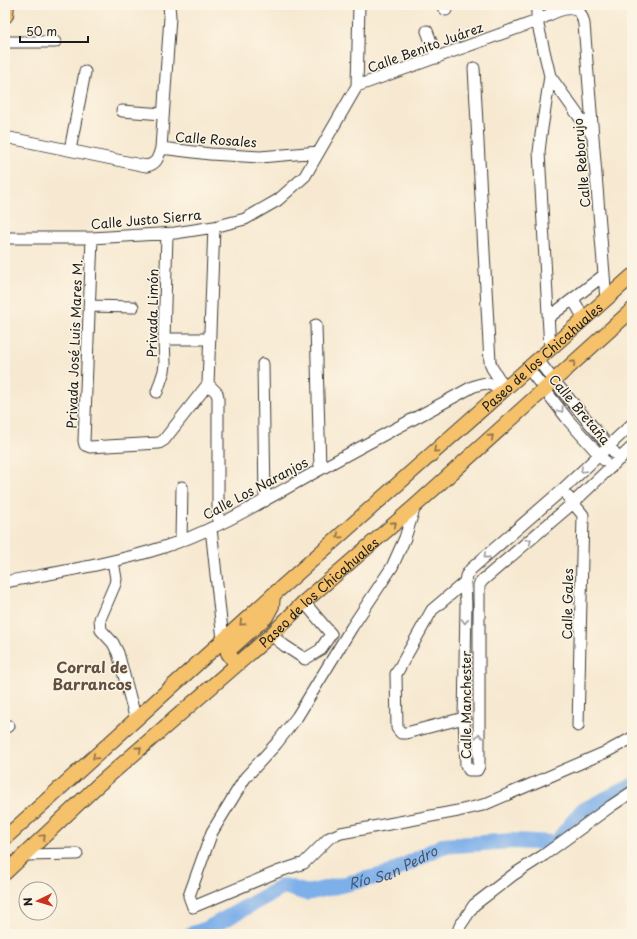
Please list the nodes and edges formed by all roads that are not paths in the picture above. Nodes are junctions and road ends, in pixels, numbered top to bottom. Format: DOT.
graph roads {
  1 [pos="6,5"];
  2 [pos="169,5"];
  3 [pos="360,5"];
  4 [pos="537,5"];
  5 [pos="5,15"];
  6 [pos="537,21"];
  7 [pos="584,24"];
  8 [pos="427,31"];
  9 [pos="5,42"];
  10 [pos="55,42"];
  11 [pos="437,58"];
  12 [pos="474,68"];
  13 [pos="84,72"];
  14 [pos="550,76"];
  15 [pos="357,86"];
  16 [pos="122,110"];
  17 [pos="163,114"];
  18 [pos="594,136"];
  19 [pos="5,137"];
  20 [pos="161,148"];
  21 [pos="70,150"];
  22 [pos="319,152"];
  23 [pos="214,227"];
  24 [pos="167,234"];
  25 [pos="5,238"];
  26 [pos="92,238"];
  27 [pos="604,276"];
  28 [pos="632,276"];
  29 [pos="573,299"];
  30 [pos="606,300"];
  31 [pos="89,306"];
  32 [pos="133,307"];
  33 [pos="632,310"];
  34 [pos="548,318"];
  35 [pos="584,319"];
  36 [pos="316,325"];
  37 [pos="164,339"];
  38 [pos="210,339"];
  39 [pos="550,349"];
  40 [pos="263,364"];
  41 [pos="533,364"];
  42 [pos="208,384"];
  43 [pos="549,385"];
  44 [pos="503,389"];
  45 [pos="157,392"];
  46 [pos="632,424"];
  47 [pos="610,446"];
  48 [pos="632,446"];
  49 [pos="600,455"];
  50 [pos="620,459"];
  51 [pos="610,468"];
  52 [pos="320,469"];
  53 [pos="182,487"];
  54 [pos="562,490"];
  55 [pos="265,501"];
  56 [pos="573,503"];
  57 [pos="415,506"];
  58 [pos="214,526"];
  59 [pos="181,540"];
  60 [pos="113,561"];
  61 [pos="5,582"];
  62 [pos="465,582"];
  63 [pos="479,585"];
  64 [pos="273,595"];
  65 [pos="447,597"];
  66 [pos="304,602"];
  67 [pos="466,605"];
  68 [pos="271,635"];
  69 [pos="223,640"];
  70 [pos="236,664"];
  71 [pos="464,718"];
  72 [pos="136,720"];
  73 [pos="578,726"];
  74 [pos="632,738"];
  75 [pos="632,792"];
  76 [pos="5,838"];
  77 [pos="77,854"];
  78 [pos="25,855"];
  79 [pos="5,873"];
  80 [pos="457,934"];
  1 -- 5 [label="highway"];
  2 -- 17 [label="street"];
  3 -- 15 [label="street, Calle Justo Sierra"];
  4 -- 6 [label="street"];
  6 -- 7 [label="street, Calle Benito Juárez"];
  6 -- 11 [label="street, Calle Benito Juárez"];
  6 -- 14 [label="street"];
  7 -- 18 [label="street, Calle Reborujo"];
  8 -- 11 [label="street"];
  9 -- 10 [label="street"];
  11 -- 15 [label="street, Calle Benito Juárez"];
  12 -- 44 [label="street"];
  13 -- 21 [label="street"];
  14 -- 18 [label="street"];
  14 -- 34 [label="street"];
  15 -- 22 [label="street, Calle Justo Sierra"];
  16 -- 17 [label="street"];
  17 -- 20 [label="street"];
  18 -- 27 [label="street, Calle Reborujo"];
  19 -- 21 [label="street, Calle Rosales"];
  20 -- 21 [label="street, Calle Rosales"];
  20 -- 22 [label="street, Calle Rosales"];
  22 -- 23 [label="street, Calle Justo Sierra"];
  23 -- 24 [label="street, Calle Justo Sierra"];
  23 -- 38 [label="street"];
  24 -- 26 [label="street, Calle Justo Sierra"];
  24 -- 37 [label="street, Privada Limón"];
  25 -- 26 [label="street, Calle Justo Sierra"];
  26 -- 31 [label="street, Privada José Luis Mares M."];
  27 -- 29 [label="street"];
  27 -- 30 [label="street, Calle Reborujo"];
  28 -- 30 [label="main road, Paseo de los Chicahuales"];
  29 -- 34 [label="street"];
  29 -- 35 [label="street"];
  30 -- 35 [label="main road, Paseo de los Chicahuales"];
  31 -- 32 [label="street"];
  31 -- 42 [label="street, Privada José Luis Mares M."];
  43 -- 33 [label="main road, Paseo de los Chicahuales, one-way"];
  34 -- 39 [label="street"];
  35 -- 39 [label="main road, Paseo de los Chicahuales"];
  36 -- 52 [label="street"];
  37 -- 38 [label="street"];
  37 -- 45 [label="street, Privada Limón"];
  38 -- 42 [label="street"];
  39 -- 41 [label="main road, Paseo de los Chicahuales"];
  40 -- 55 [label="street"];
  41 -- 43 [label="street, Calle Bretaña"];
  41 -- 44 [label="main road, Paseo de los Chicahuales"];
  42 -- 58 [label="street"];
  43 -- 47 [label="street, Calle Bretaña"];
  43 -- 49 [label="street, Calle Bretaña, one-way"];
  57 -- 43 [label="main road, Paseo de los Chicahuales, one-way"];
  44 -- 52 [label="street, Calle Los Naranjos"];
  44 -- 64 [label="main road, Paseo de los Chicahuales, one-way"];
  46 -- 47 [label="street"];
  47 -- 49 [label="street"];
  47 -- 50 [label="street, Calle Bretaña"];
  48 -- 50 [label="street"];
  49 -- 51 [label="street, Calle Bretaña"];
  49 -- 54 [label="street, one-way"];
  50 -- 51 [label="street"];
  51 -- 56 [label="street"];
  52 -- 55 [label="street, Calle Los Naranjos"];
  53 -- 59 [label="street"];
  54 -- 56 [label="street, Calle Gales"];
  54 -- 62 [label="street, one-way"];
  55 -- 58 [label="street, Calle Los Naranjos"];
  63 -- 56 [label="street, one-way"];
  56 -- 73 [label="street, Calle Gales"];
  66 -- 57 [label="main road, Paseo de los Chicahuales, one-way"];
  57 -- 74 [label="street"];
  58 -- 59 [label="street, Calle Los Naranjos"];
  58 -- 69 [label="street"];
  59 -- 60 [label="street, Calle Los Naranjos"];
  60 -- 61 [label="street, Calle Los Naranjos"];
  60 -- 72 [label="street"];
  62 -- 63 [label="street"];
  62 -- 65 [label="street"];
  62 -- 67 [label="street, Calle Manchester"];
  71 -- 63 [label="street, Calle Manchester, one-way"];
  64 -- 69 [label="main road, Paseo de los Chicahuales, one-way"];
  64 -- 70 [label="main road"];
  65 -- 67 [label="street"];
  65 -- 71 [label="street"];
  66 -- 68 [label="main road, Paseo de los Chicahuales"];
  66 -- 68 [label="street"];
  67 -- 71 [label="street, Calle Manchester, one-way"];
  68 -- 70 [label="main road, Paseo de los Chicahuales"];
  69 -- 72 [label="main road, Paseo de los Chicahuales"];
  78 -- 70 [label="main road, Paseo de los Chicahuales, one-way"];
  72 -- 76 [label="main road, Paseo de los Chicahuales, one-way"];
  75 -- 80 [label="street"];
  77 -- 78 [label="street"];
  78 -- 79 [label="main road, Paseo de los Chicahuales"];
}
